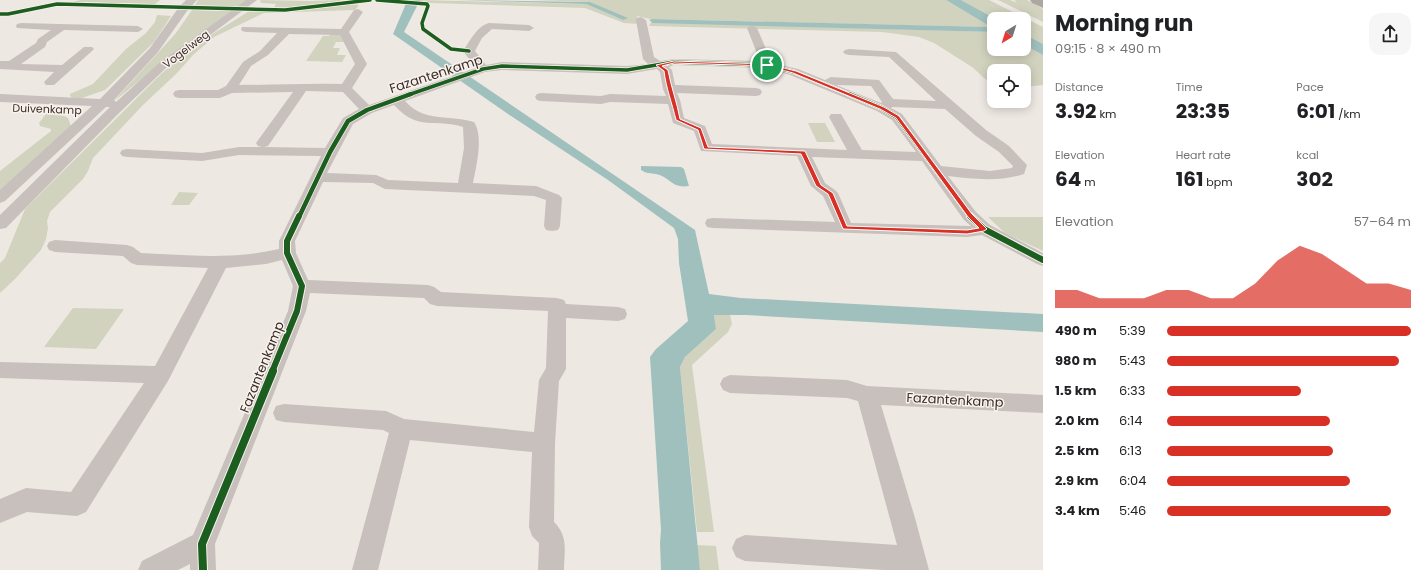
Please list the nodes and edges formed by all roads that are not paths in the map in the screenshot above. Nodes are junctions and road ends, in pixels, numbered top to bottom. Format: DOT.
graph roads {
  1 [pos="192,0"];
  2 [pos="252,0"];
  3 [pos="1036,0"];
  4 [pos="1043,4"];
  5 [pos="358,12"];
  6 [pos="640,20"];
  7 [pos="21,26"];
  8 [pos="62,27"];
  9 [pos="529,28"];
  10 [pos="752,28"];
  11 [pos="138,29"];
  12 [pos="246,29"];
  13 [pos="284,31"];
  14 [pos="344,32"];
  15 [pos="88,49"];
  16 [pos="849,52"];
  17 [pos="0,65"];
  18 [pos="12,65"];
  19 [pos="658,65"];
  20 [pos="767,65"];
  21 [pos="65,69"];
  22 [pos="483,69"];
  23 [pos="127,77"];
  24 [pos="831,81"];
  25 [pos="50,82"];
  26 [pos="302,87"];
  27 [pos="346,88"];
  28 [pos="230,89"];
  29 [pos="756,92"];
  30 [pos="179,94"];
  31 [pos="671,95"];
  32 [pos="540,97"];
  33 [pos="0,98"];
  34 [pos="396,99"];
  35 [pos="61,101"];
  36 [pos="948,105"];
  37 [pos="886,106"];
  38 [pos="0,107"];
  39 [pos="103,109"];
  40 [pos="367,110"];
  41 [pos="836,117"];
  42 [pos="263,143"];
  43 [pos="330,152"];
  44 [pos="803,152"];
  45 [pos="127,153"];
  46 [pos="857,154"];
  47 [pos="926,157"];
  48 [pos="936,170"];
  49 [pos="319,177"];
  50 [pos="465,188"];
  51 [pos="0,198"];
  52 [pos="713,223"];
  53 [pos="0,224"];
  54 [pos="552,226"];
  55 [pos="845,228"];
  56 [pos="984,229"];
  57 [pos="55,246"];
  58 [pos="287,253"];
  59 [pos="1043,260"];
  60 [pos="220,263"];
  61 [pos="302,286"];
  62 [pos="557,311"];
  63 [pos="618,314"];
  64 [pos="0,370"];
  65 [pos="161,375"];
  66 [pos="730,384"];
  67 [pos="867,395"];
  68 [pos="1043,404"];
  69 [pos="284,413"];
  70 [pos="401,429"];
  71 [pos="544,443"];
  72 [pos="0,511"];
  73 [pos="202,544"];
  74 [pos="746,548"];
  75 [pos="914,565"];
  76 [pos="151,570"];
  77 [pos="203,570"];
  78 [pos="365,570"];
  79 [pos="551,570"];
  1 -- 23 [label="street, Vogelweg"];
  2 -- 39 [label="street, Vogelweg"];
  3 -- 4 [label="highway"];
  5 -- 14 [label="street"];
  6 -- 19 [label="street"];
  7 -- 8 [label="street"];
  8 -- 11 [label="street"];
  8 -- 18 [label="street"];
  9 -- 22 [label="street, Fazantenkamp"];
  10 -- 20 [label="street"];
  12 -- 13 [label="street"];
  13 -- 14 [label="street"];
  13 -- 28 [label="street"];
  14 -- 27 [label="street"];
  15 -- 21 [label="street"];
  16 -- 36 [label="street"];
  17 -- 18 [label="street"];
  18 -- 21 [label="street"];
  19 -- 20 [label="street, Fazantenkamp"];
  19 -- 22 [label="street, Fazantenkamp"];
  19 -- 31 [label="street"];
  20 -- 37 [label="street, Fazantenkamp"];
  21 -- 25 [label="street"];
  22 -- 34 [label="street, Fazantenkamp"];
  23 -- 35 [label="street, Duivenkamp"];
  23 -- 39 [label="street, Vogelweg"];
  24 -- 37 [label="street, Fazantenkamp"];
  26 -- 27 [label="street"];
  26 -- 28 [label="street"];
  26 -- 42 [label="street"];
  27 -- 40 [label="street"];
  28 -- 30 [label="street"];
  29 -- 31 [label="street"];
  31 -- 32 [label="street"];
  31 -- 44 [label="street"];
  33 -- 35 [label="street, Duivenkamp"];
  34 -- 40 [label="street, Fazantenkamp"];
  34 -- 50 [label="street, Fazantenkamp"];
  35 -- 39 [label="street, Duivenkamp"];
  36 -- 37 [label="street, Fazantenkamp"];
  36 -- 48 [label="street"];
  37 -- 47 [label="street, Fazantenkamp"];
  38 -- 39 [label="street, Duivenkamp"];
  39 -- 51 [label="street, Vogelweg"];
  39 -- 53 [label="street, Vogelweg"];
  40 -- 43 [label="street, Fazantenkamp"];
  41 -- 46 [label="street"];
  43 -- 45 [label="street"];
  43 -- 49 [label="street, Fazantenkamp"];
  44 -- 46 [label="street"];
  44 -- 55 [label="street"];
  46 -- 47 [label="street"];
  47 -- 48 [label="street, Fazantenkamp"];
  48 -- 56 [label="street, Fazantenkamp"];
  49 -- 50 [label="street"];
  49 -- 58 [label="street, Fazantenkamp"];
  50 -- 54 [label="street"];
  52 -- 55 [label="street"];
  55 -- 56 [label="street"];
  56 -- 59 [label="street, Fazantenkamp"];
  57 -- 60 [label="street"];
  58 -- 60 [label="street"];
  58 -- 61 [label="street"];
  60 -- 65 [label="street"];
  61 -- 62 [label="street"];
  61 -- 73 [label="street, Fazantenkamp"];
  62 -- 63 [label="street"];
  62 -- 71 [label="street"];
  64 -- 65 [label="street"];
  65 -- 72 [label="street"];
  66 -- 67 [label="street, Fazantenkamp"];
  67 -- 68 [label="street, Fazantenkamp"];
  67 -- 75 [label="street"];
  69 -- 70 [label="street"];
  70 -- 71 [label="street"];
  70 -- 78 [label="street"];
  71 -- 79 [label="street"];
  73 -- 76 [label="street"];
  73 -- 77 [label="street, Fazantenkamp"];
  74 -- 75 [label="street"];
}
